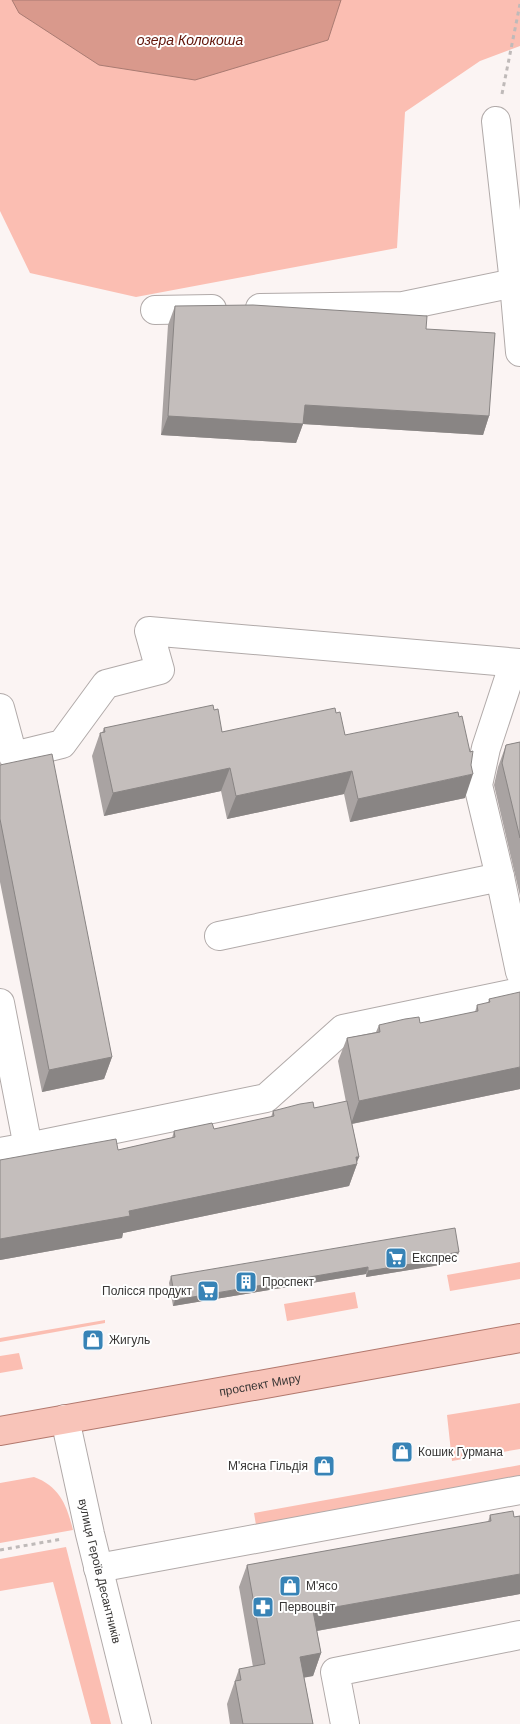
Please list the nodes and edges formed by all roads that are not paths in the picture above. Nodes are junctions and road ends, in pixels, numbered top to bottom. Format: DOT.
graph roads {
  1 [pos="496,121"];
  2 [pos="517,282"];
  3 [pos="155,310"];
  4 [pos="520,352"];
  5 [pos="517,663"];
  6 [pos="0,708"];
  7 [pos="6,760"];
  8 [pos="500,877"];
  9 [pos="219,936"];
  10 [pos="520,972"];
  11 [pos="520,992"];
  12 [pos="0,1003"];
  13 [pos="28,1147"];
  14 [pos="0,1152"];
  15 [pos="520,1338"];
  16 [pos="65,1419"];
  17 [pos="0,1431"];
  18 [pos="520,1490"];
  19 [pos="98,1568"];
  20 [pos="520,1635"];
  21 [pos="137,1724"];
  22 [pos="345,1724"];
  1 -- 2 [label="street"];
  2 -- 3 [label="street"];
  2 -- 4 [label="street"];
  5 -- 7 [label="street"];
  5 -- 8 [label="street"];
  6 -- 7 [label="street"];
  8 -- 9 [label="street"];
  8 -- 10 [label="street"];
  11 -- 13 [label="street"];
  12 -- 13 [label="street"];
  13 -- 14 [label="street"];
  15 -- 16 [label="main road, проспект Миру"];
  16 -- 17 [label="main road, проспект Миру"];
  16 -- 19 [label="street, вулиця Героїв Десантників"];
  18 -- 19 [label="street"];
  19 -- 21 [label="street, вулиця Героїв Десантників"];
  20 -- 22 [label="street"];
}
